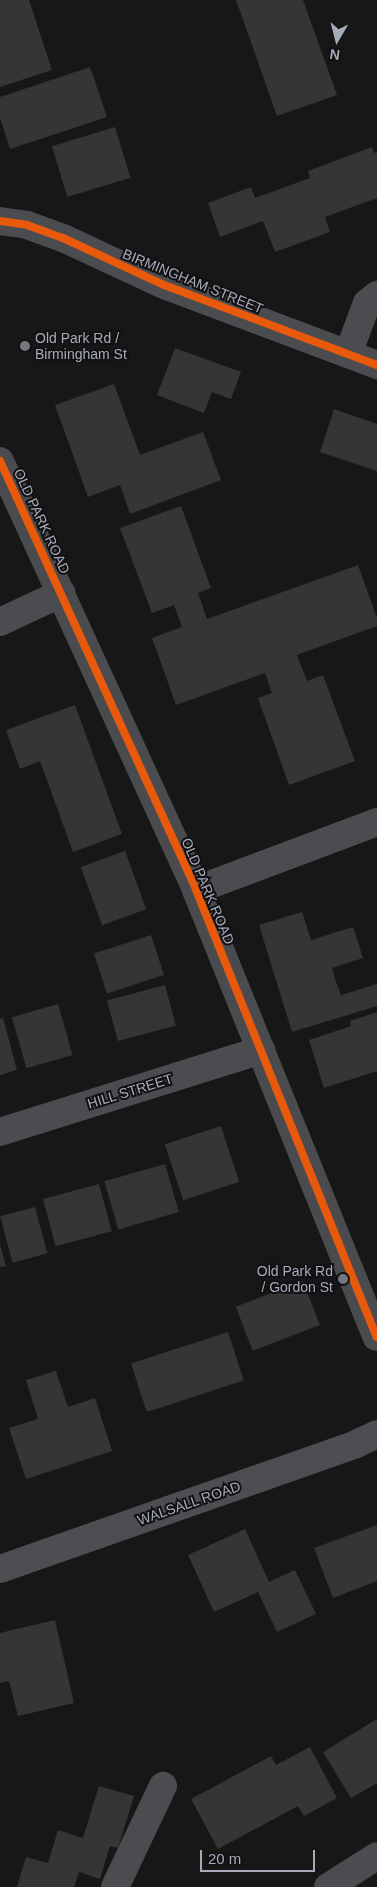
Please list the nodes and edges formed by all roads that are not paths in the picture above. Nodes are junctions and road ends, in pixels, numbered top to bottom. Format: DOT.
graph roads {
  1 [pos="0,221"];
  2 [pos="377,295"];
  3 [pos="348,354"];
  4 [pos="377,365"];
  5 [pos="0,461"];
  6 [pos="62,593"];
  7 [pos="0,622"];
  8 [pos="377,822"];
  9 [pos="196,890"];
  10 [pos="260,1050"];
  11 [pos="0,1132"];
  12 [pos="377,1337"];
  13 [pos="377,1434"];
  14 [pos="0,1569"];
  15 [pos="163,1786"];
  16 [pos="377,1856"];
  17 [pos="115,1887"];
  18 [pos="328,1887"];
  1 -- 3 [label="street, BIRMINGHAM STREET"];
  2 -- 3 [label="street"];
  3 -- 4 [label="street, BIRMINGHAM STREET"];
  5 -- 6 [label="street, OLD PARK ROAD"];
  6 -- 7 [label="street"];
  6 -- 9 [label="street, OLD PARK ROAD"];
  8 -- 9 [label="street"];
  9 -- 10 [label="street, OLD PARK ROAD"];
  10 -- 11 [label="street, HILL STREET"];
  10 -- 12 [label="street, OLD PARK ROAD"];
  13 -- 14 [label="main road, WALSALL ROAD"];
  15 -- 17 [label="street"];
  16 -- 18 [label="street"];
}
